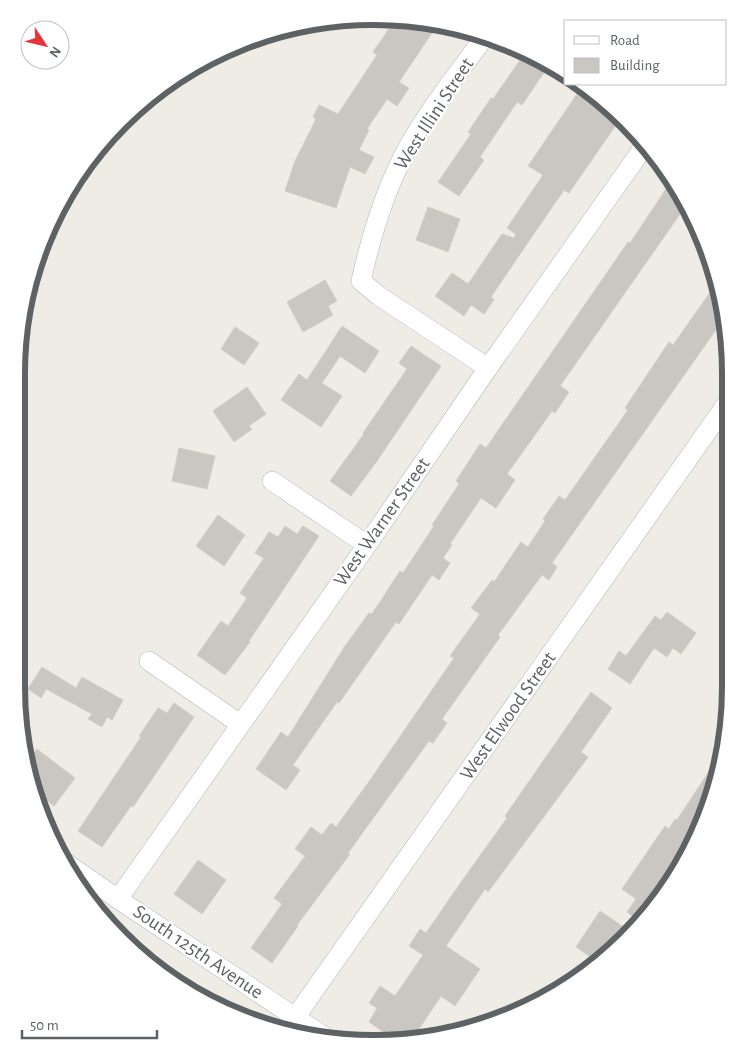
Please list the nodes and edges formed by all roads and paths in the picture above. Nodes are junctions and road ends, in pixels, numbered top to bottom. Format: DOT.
graph roads {
  1 [pos="481,42"];
  2 [pos="641,151"];
  3 [pos="488,368"];
  4 [pos="722,411"];
  5 [pos="272,481"];
  6 [pos="367,545"];
  7 [pos="149,661"];
  8 [pos="240,724"];
  9 [pos="79,872"];
  10 [pos="118,899"];
  11 [pos="291,1023"];
  1 -- 3 [label="street, West Illini Street"];
  2 -- 3 [label="street, West Warner Street"];
  3 -- 6 [label="street, West Warner Street"];
  4 -- 11 [label="street, West Elwood Street"];
  5 -- 6 [label="street"];
  6 -- 8 [label="street, West Warner Street"];
  7 -- 8 [label="street"];
  8 -- 10 [label="street, West Warner Street"];
  9 -- 10 [label="street, South 125th Avenue"];
  10 -- 11 [label="street, South 125th Avenue"];
}
